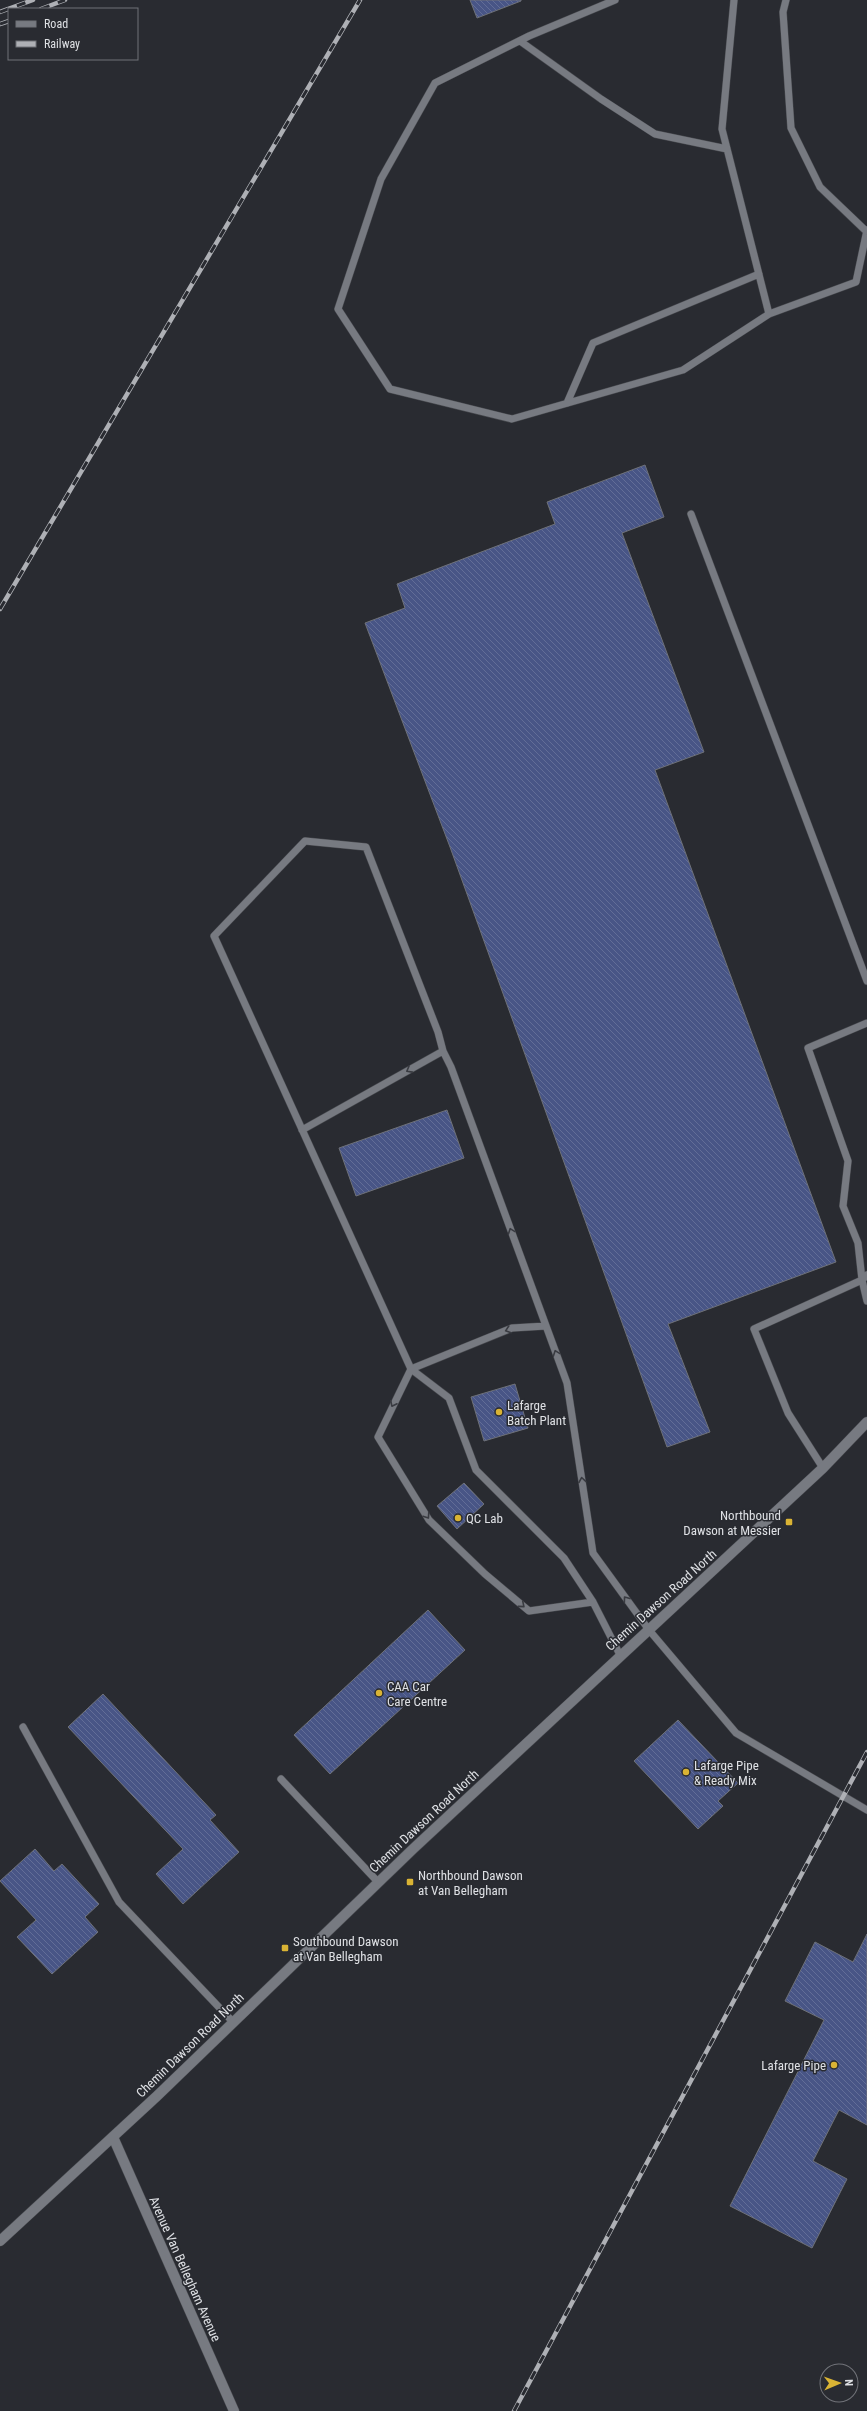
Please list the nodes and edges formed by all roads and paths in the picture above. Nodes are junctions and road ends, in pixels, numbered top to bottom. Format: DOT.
graph roads {
  1 [pos="615,0"];
  2 [pos="734,0"];
  3 [pos="786,0"];
  4 [pos="520,41"];
  5 [pos="727,149"];
  6 [pos="867,230"];
  7 [pos="759,274"];
  8 [pos="769,314"];
  9 [pos="567,403"];
  10 [pos="691,514"];
  11 [pos="867,981"];
  12 [pos="867,1023"];
  13 [pos="443,1051"];
  14 [pos="302,1130"];
  15 [pos="867,1275"];
  16 [pos="862,1280"];
  17 [pos="867,1301"];
  18 [pos="546,1326"];
  19 [pos="411,1369"];
  20 [pos="867,1422"];
  21 [pos="823,1468"];
  22 [pos="593,1602"];
  23 [pos="649,1630"];
  24 [pos="620,1655"];
  25 [pos="23,1727"];
  26 [pos="281,1779"];
  27 [pos="867,1810"];
  28 [pos="378,1882"];
  29 [pos="233,2022"];
  30 [pos="113,2137"];
  31 [pos="0,2241"];
  32 [pos="234,2411"];
  1 -- 4 [label="lane"];
  2 -- 5 [label="lane"];
  3 -- 6 [label="lane"];
  4 -- 5 [label="lane"];
  4 -- 9 [label="lane"];
  5 -- 7 [label="lane"];
  6 -- 8 [label="lane"];
  7 -- 8 [label="lane"];
  7 -- 9 [label="lane"];
  8 -- 9 [label="lane"];
  10 -- 11 [label="lane"];
  12 -- 16 [label="lane"];
  13 -- 14 [label="lane, one-way"];
  13 -- 14 [label="lane"];
  18 -- 13 [label="lane, one-way"];
  14 -- 19 [label="lane"];
  15 -- 16 [label="lane"];
  16 -- 17 [label="lane"];
  16 -- 21 [label="lane"];
  18 -- 19 [label="lane, one-way"];
  23 -- 18 [label="lane, one-way"];
  19 -- 22 [label="lane"];
  19 -- 22 [label="lane, one-way"];
  20 -- 21 [label="street, Chemin Dawson Road North"];
  21 -- 23 [label="street, Chemin Dawson Road North"];
  22 -- 24 [label="lane"];
  23 -- 24 [label="street, Chemin Dawson Road North"];
  23 -- 27 [label="lane"];
  24 -- 28 [label="street, Chemin Dawson Road North"];
  25 -- 29 [label="lane"];
  26 -- 28 [label="lane"];
  28 -- 29 [label="street, Chemin Dawson Road North"];
  29 -- 30 [label="street, Chemin Dawson Road North"];
  30 -- 31 [label="street, Chemin Dawson Road North"];
  30 -- 32 [label="street, Avenue Van Bellegham Avenue"];
}
